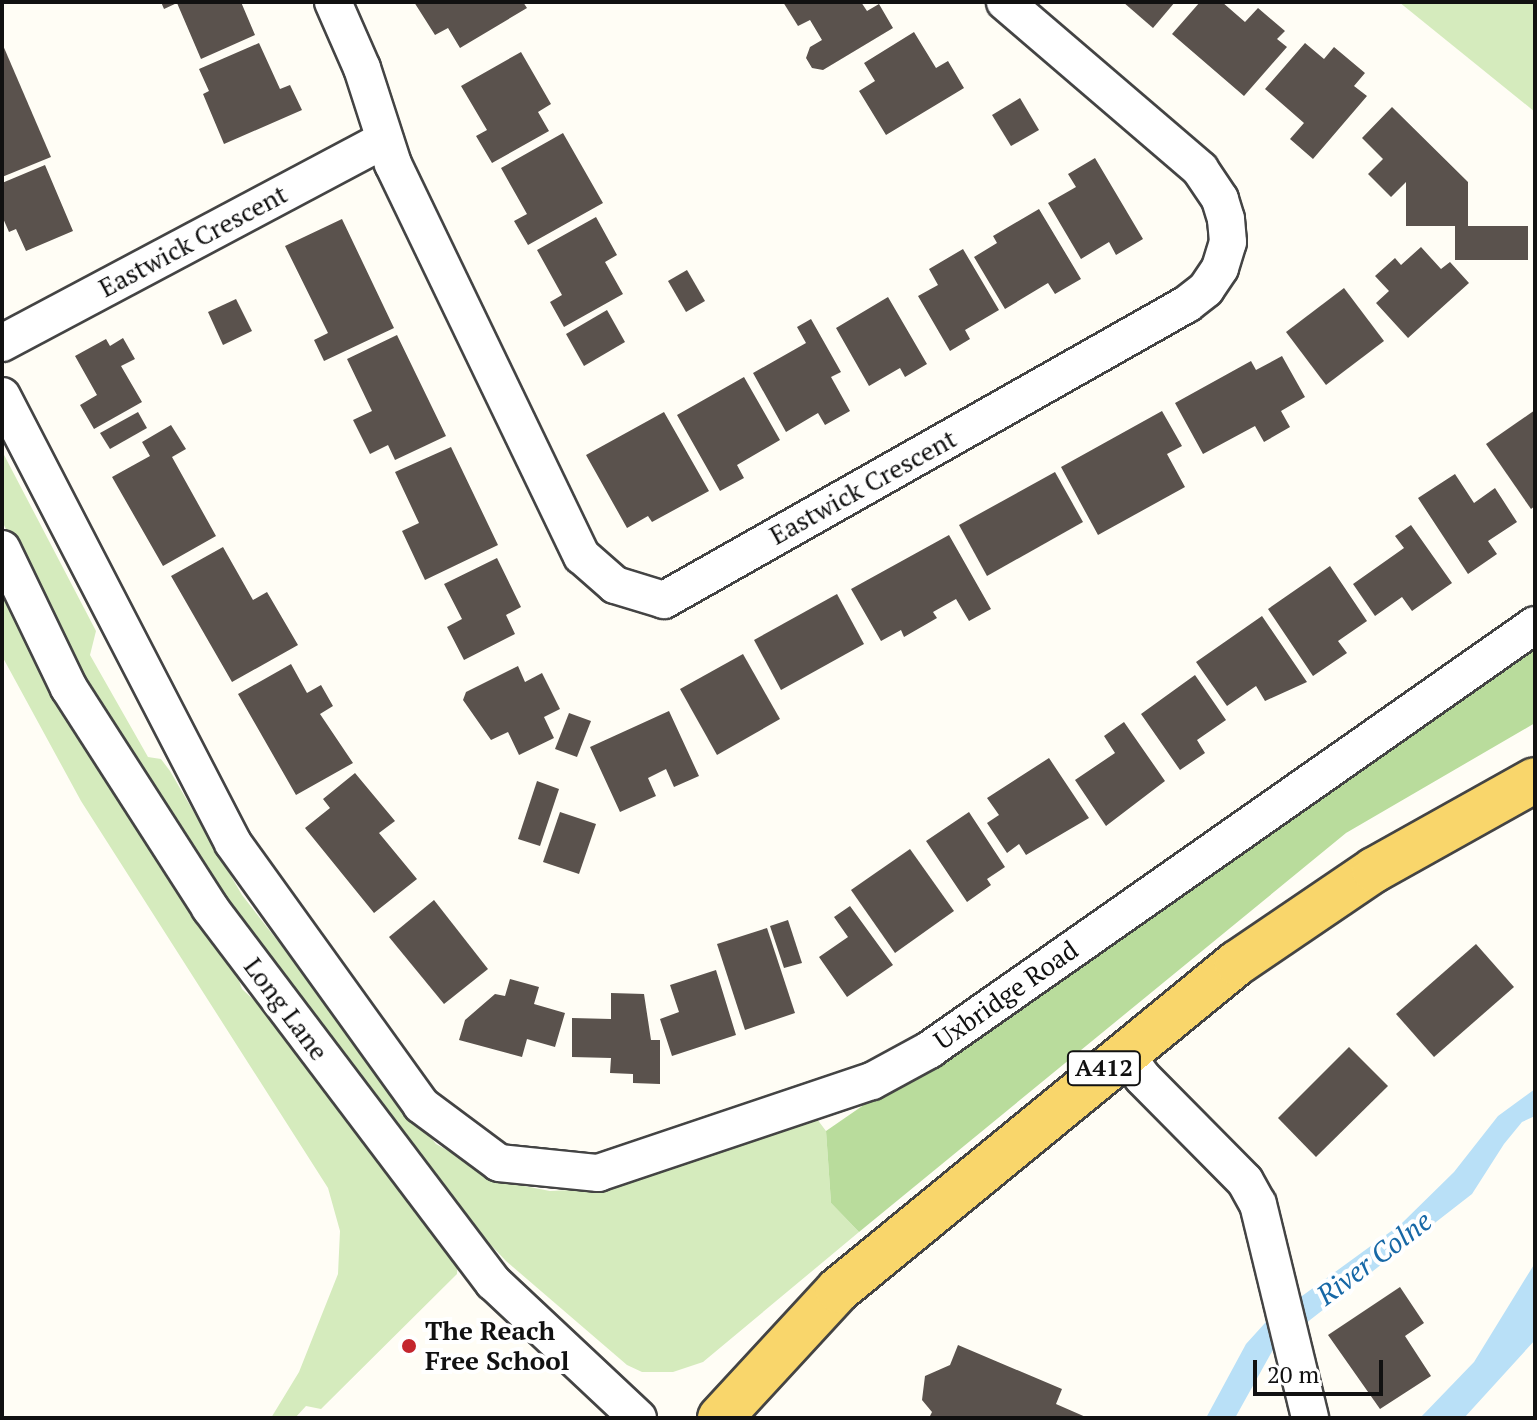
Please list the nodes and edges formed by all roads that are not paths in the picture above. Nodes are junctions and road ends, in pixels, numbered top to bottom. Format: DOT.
graph roads {
  1 [pos="333,2"];
  2 [pos="1005,2"];
  3 [pos="384,140"];
  4 [pos="2,343"];
  5 [pos="2,396"];
  6 [pos="2,549"];
  7 [pos="1535,625"];
  8 [pos="1535,780"];
  9 [pos="1124,1051"];
  10 [pos="421,1105"];
  11 [pos="638,1418"];
  12 [pos="720,1418"];
  13 [pos="1310,1418"];
  1 -- 3 [label="street, Eastwick Crescent"];
  2 -- 3 [label="street, Eastwick Crescent"];
  3 -- 4 [label="street, Eastwick Crescent"];
  5 -- 10 [label="street, Long Lane"];
  6 -- 11 [label="street, Long Lane"];
  7 -- 10 [label="street, Uxbridge Road"];
  8 -- 9 [label="main road, A412"];
  9 -- 12 [label="main road, A412"];
  9 -- 13 [label="street"];
}
